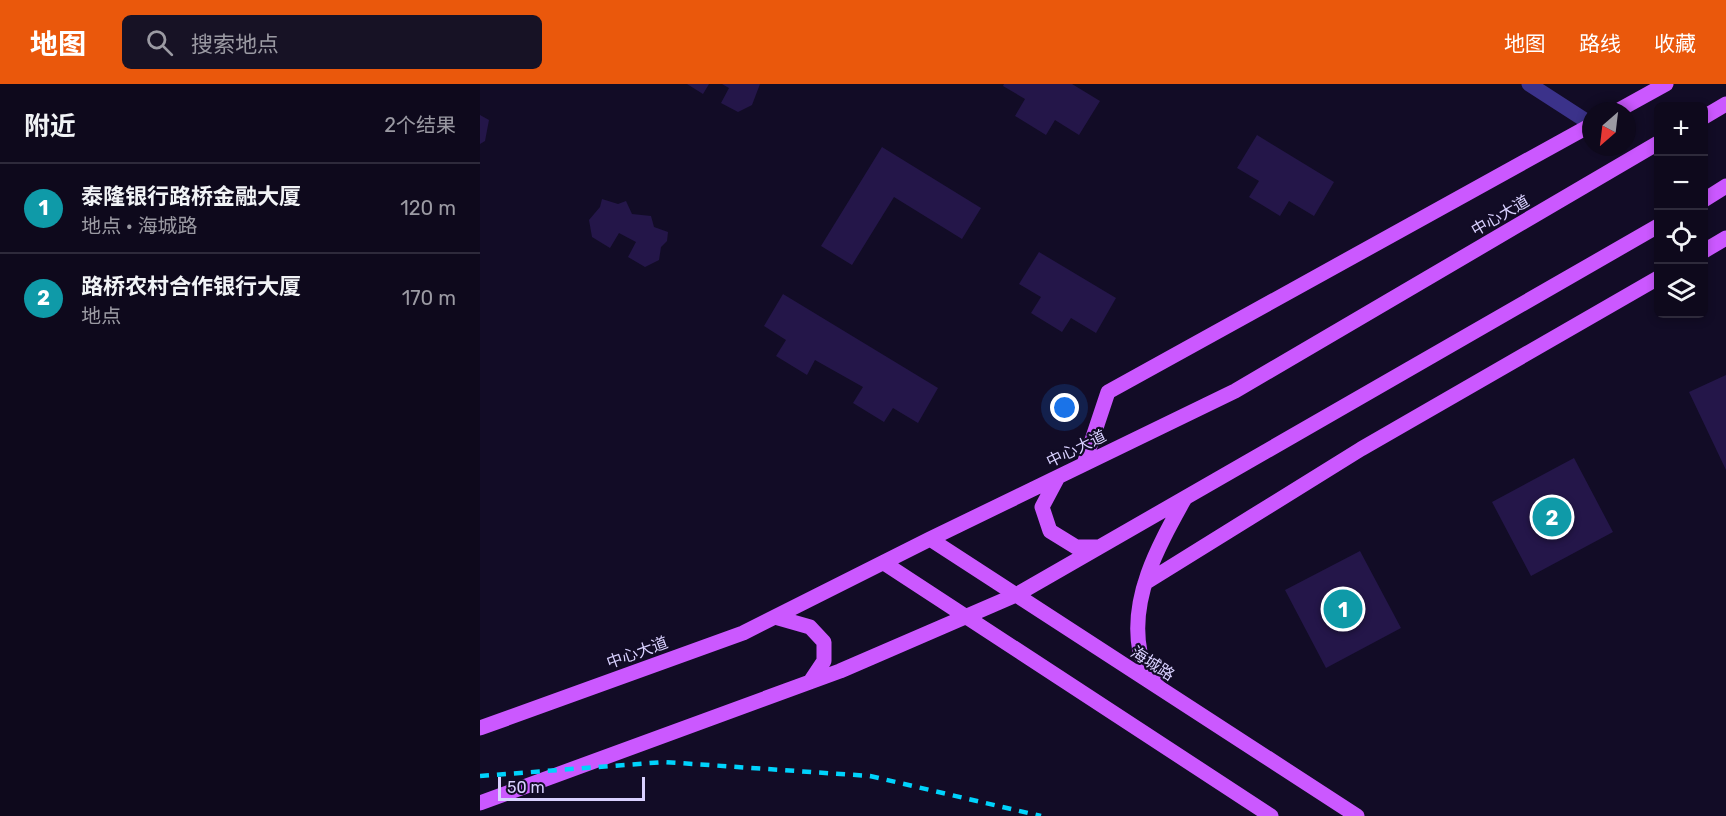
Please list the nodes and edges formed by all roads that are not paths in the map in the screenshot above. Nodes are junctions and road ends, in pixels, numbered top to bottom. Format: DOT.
graph roads {
  1 [pos="1529,84"];
  2 [pos="1666,84"];
  3 [pos="1633,102"];
  4 [pos="1726,104"];
  5 [pos="1708,115"];
  6 [pos="1582,118"];
  7 [pos="1582,129"];
  8 [pos="1654,146"];
  9 [pos="1726,186"];
  10 [pos="1708,197"];
  11 [pos="1654,229"];
  12 [pos="1726,238"];
  13 [pos="1708,249"];
  14 [pos="1654,281"];
  15 [pos="1083,464"];
  16 [pos="1058,477"];
  17 [pos="1185,498"];
  18 [pos="930,538"];
  19 [pos="1101,547"];
  20 [pos="884,563"];
  21 [pos="1144,583"];
  22 [pos="1016,595"];
  23 [pos="775,617"];
  24 [pos="967,618"];
  25 [pos="810,682"];
  26 [pos="1158,688"];
  27 [pos="480,728"];
  28 [pos="480,803"];
  29 [pos="1271,816"];
  30 [pos="1357,816"];
  1 -- 6 [label="street"];
  2 -- 3 [label="main road"];
  4 -- 5 [label="main road"];
  7 -- 15 [label="main road"];
  8 -- 15 [label="main road, 中心大道"];
  9 -- 10 [label="main road"];
  11 -- 17 [label="main road"];
  12 -- 13 [label="main road"];
  14 -- 21 [label="main road"];
  15 -- 16 [label="main road, 中心大道"];
  16 -- 18 [label="main road, 中心大道"];
  16 -- 19 [label="main road"];
  17 -- 19 [label="main road"];
  17 -- 21 [label="main road"];
  18 -- 20 [label="main road, 中心大道"];
  18 -- 22 [label="main road, 海城路"];
  19 -- 22 [label="main road"];
  20 -- 23 [label="main road, 中心大道"];
  20 -- 24 [label="main road"];
  21 -- 26 [label="main road"];
  22 -- 24 [label="main road"];
  22 -- 26 [label="main road, 海城路"];
  23 -- 25 [label="main road"];
  23 -- 27 [label="main road, 中心大道"];
  24 -- 25 [label="main road"];
  24 -- 29 [label="main road"];
  25 -- 28 [label="main road"];
  26 -- 30 [label="main road, 海城路"];
}
